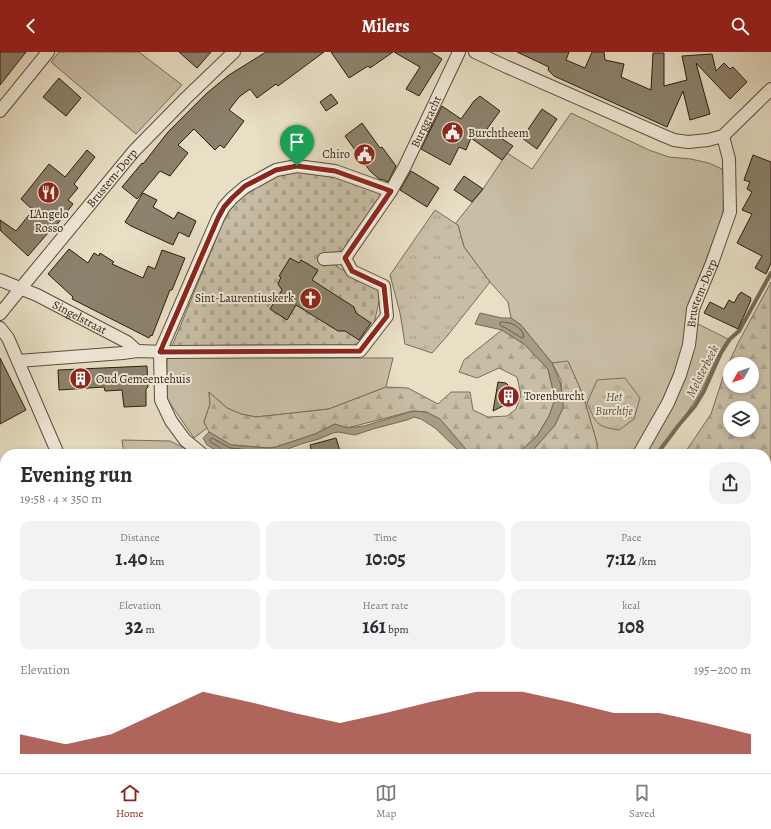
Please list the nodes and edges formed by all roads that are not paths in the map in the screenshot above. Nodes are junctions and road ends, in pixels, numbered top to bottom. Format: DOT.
graph roads {
  1 [pos="48,52"];
  2 [pos="234,52"];
  3 [pos="459,52"];
  4 [pos="475,52"];
  5 [pos="771,88"];
  6 [pos="0,111"];
  7 [pos="723,136"];
  8 [pos="391,191"];
  9 [pos="345,258"];
  10 [pos="324,259"];
  11 [pos="0,280"];
  12 [pos="21,288"];
  13 [pos="0,314"];
  14 [pos="0,328"];
  15 [pos="137,351"];
  16 [pos="160,352"];
  17 [pos="18,361"];
  18 [pos="56,449"];
  19 [pos="196,449"];
  20 [pos="643,449"];
  1 -- 6 [label="street"];
  2 -- 12 [label="street, Brustem-Dorp"];
  3 -- 8 [label="street, Burggracht"];
  4 -- 7 [label="street"];
  5 -- 7 [label="street"];
  7 -- 20 [label="street, Brustem-Dorp"];
  8 -- 9 [label="street, Burggracht"];
  8 -- 16 [label="street"];
  9 -- 10 [label="street"];
  9 -- 16 [label="street"];
  11 -- 12 [label="street, Singelstraat"];
  12 -- 13 [label="street, Brustem-Dorp"];
  12 -- 15 [label="street, Singelstraat"];
  14 -- 17 [label="street"];
  15 -- 16 [label="street, Singelstraat"];
  15 -- 17 [label="street, Singelstraat"];
  16 -- 19 [label="street"];
  17 -- 18 [label="street"];
}
